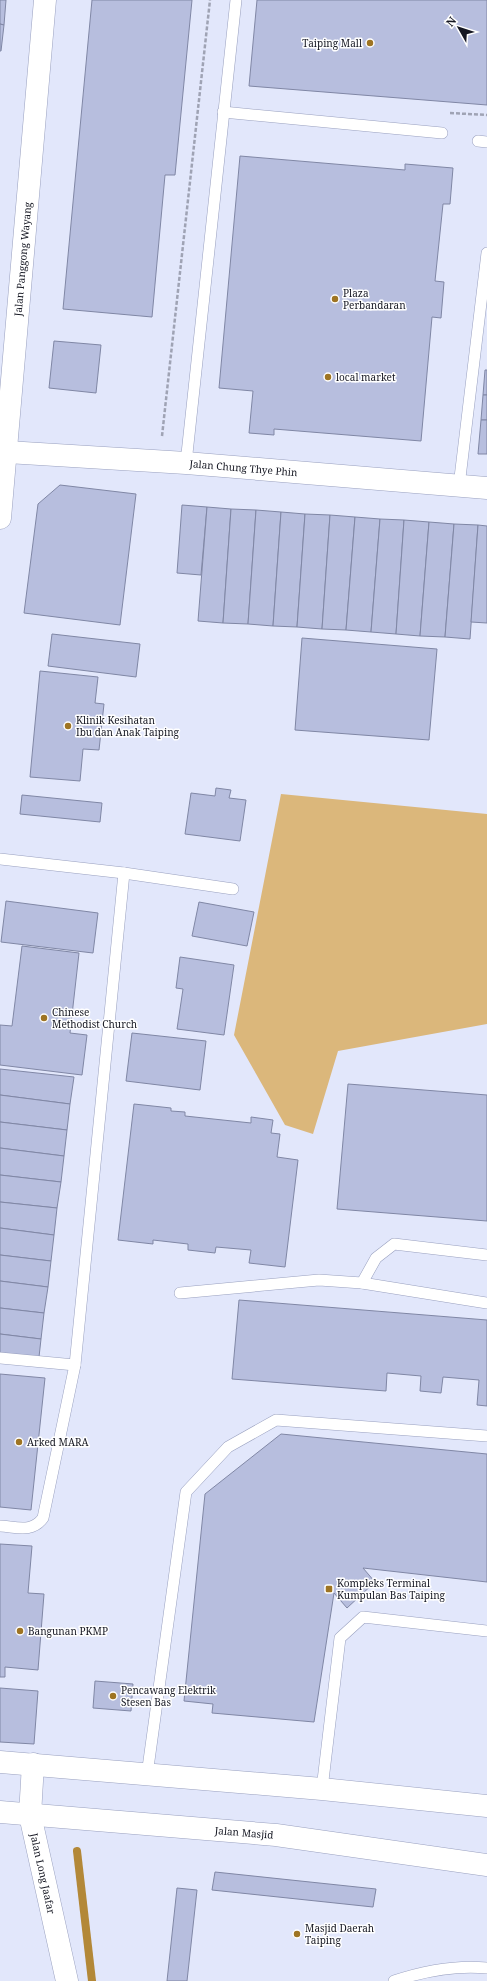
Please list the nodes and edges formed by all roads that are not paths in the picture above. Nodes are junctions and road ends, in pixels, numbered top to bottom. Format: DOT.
graph roads {
  1 [pos="45,0"];
  2 [pos="236,0"];
  3 [pos="223,112"];
  4 [pos="442,133"];
  5 [pos="487,253"];
  6 [pos="9,323"];
  7 [pos="3,451"];
  8 [pos="186,463"];
  9 [pos="459,486"];
  10 [pos="487,488"];
  11 [pos="0,518"];
  12 [pos="0,859"];
  13 [pos="124,873"];
  14 [pos="233,889"];
  15 [pos="487,1255"];
  16 [pos="362,1283"];
  17 [pos="180,1293"];
  18 [pos="487,1303"];
  19 [pos="0,1358"];
  20 [pos="75,1365"];
  21 [pos="487,1436"];
  22 [pos="0,1526"];
  23 [pos="487,1631"];
  24 [pos="0,1762"];
  25 [pos="33,1764"];
  26 [pos="147,1775"];
  27 [pos="322,1789"];
  28 [pos="487,1806"];
  29 [pos="0,1812"];
  30 [pos="30,1815"];
  31 [pos="487,1865"];
  32 [pos="487,1968"];
  33 [pos="67,1981"];
  34 [pos="394,1981"];
  1 -- 6 [label="street, Jalan Panggong Wayang"];
  2 -- 3 [label="lane"];
  3 -- 4 [label="lane"];
  3 -- 8 [label="lane"];
  5 -- 9 [label="lane"];
  6 -- 7 [label="street, Jalan Panggong Wayang"];
  7 -- 8 [label="street, Jalan Chung Thye Phin"];
  7 -- 11 [label="street, Jalan Panggong Wayang"];
  8 -- 9 [label="street, Jalan Chung Thye Phin"];
  9 -- 10 [label="street, Jalan Chung Thye Phin"];
  12 -- 13 [label="lane"];
  13 -- 14 [label="lane"];
  13 -- 20 [label="lane"];
  15 -- 16 [label="lane"];
  16 -- 17 [label="lane"];
  16 -- 18 [label="lane"];
  19 -- 20 [label="lane"];
  20 -- 22 [label="lane"];
  21 -- 26 [label="lane"];
  23 -- 27 [label="lane"];
  24 -- 25 [label="street"];
  25 -- 26 [label="street"];
  25 -- 30 [label="street, Jalan Long Jaafar"];
  26 -- 27 [label="street"];
  27 -- 28 [label="street"];
  29 -- 30 [label="street, Jalan Masjid"];
  30 -- 31 [label="street, Jalan Masjid"];
  30 -- 33 [label="street, Jalan Long Jaafar"];
  32 -- 34 [label="lane"];
}
